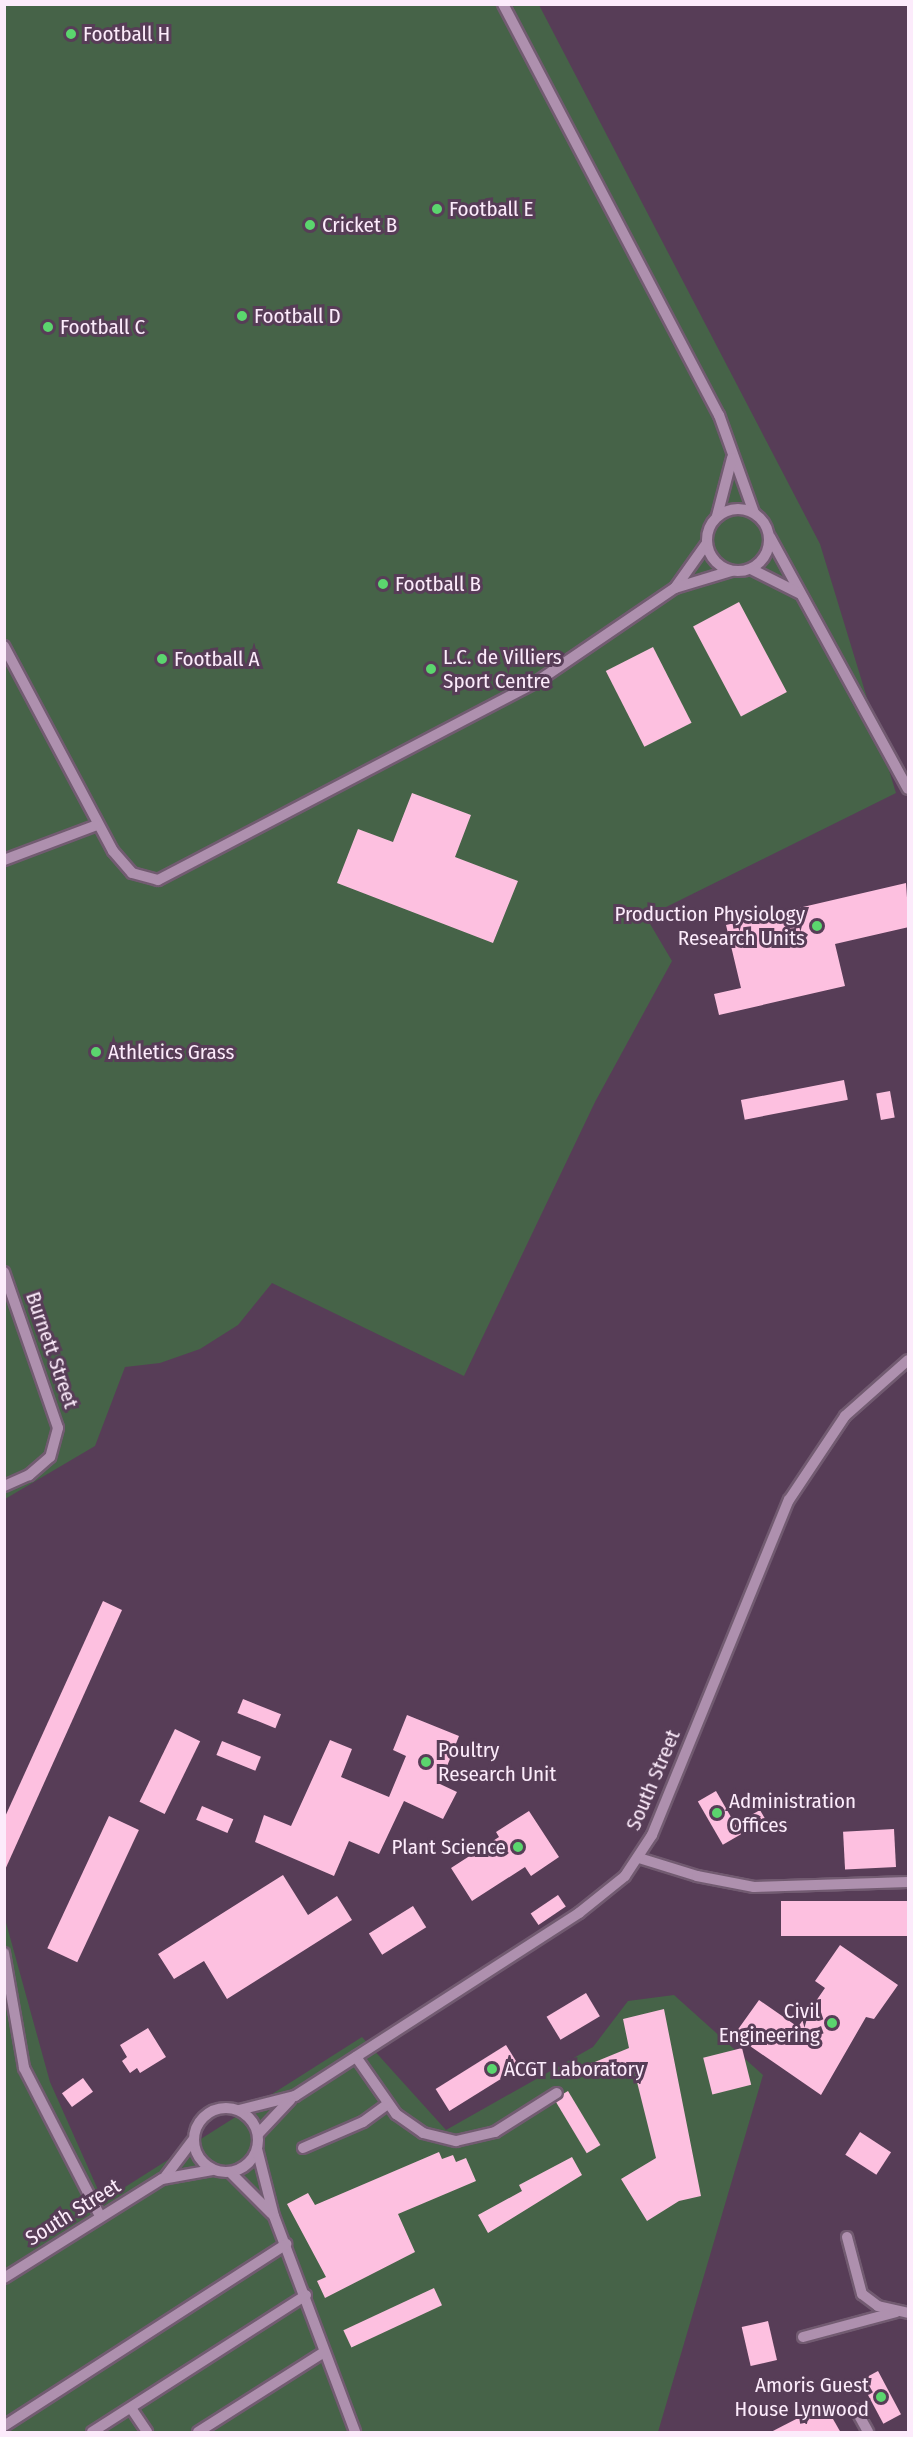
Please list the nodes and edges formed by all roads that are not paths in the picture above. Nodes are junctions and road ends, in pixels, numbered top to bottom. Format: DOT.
graph roads {
  1 [pos="503,4"];
  2 [pos="732,458"];
  3 [pos="754,513"];
  4 [pos="717,516"];
  5 [pos="770,537"];
  6 [pos="707,543"];
  7 [pos="751,569"];
  8 [pos="731,571"];
  9 [pos="675,588"];
  10 [pos="802,595"];
  11 [pos="4,646"];
  12 [pos="909,789"];
  13 [pos="97,825"];
  14 [pos="4,860"];
  15 [pos="4,1272"];
  16 [pos="909,1360"];
  17 [pos="4,1486"];
  18 [pos="639,1857"];
  19 [pos="909,1882"];
  20 [pos="4,1953"];
  21 [pos="356,2057"];
  22 [pos="557,2093"];
  23 [pos="295,2096"];
  24 [pos="388,2104"];
  25 [pos="239,2110"];
  26 [pos="258,2134"];
  27 [pos="193,2140"];
  28 [pos="303,2148"];
  29 [pos="257,2149"];
  30 [pos="212,2170"];
  31 [pos="230,2172"];
  32 [pos="162,2179"];
  33 [pos="100,2216"];
  34 [pos="274,2217"];
  35 [pos="847,2237"];
  36 [pos="286,2244"];
  37 [pos="4,2278"];
  38 [pos="306,2295"];
  39 [pos="896,2312"];
  40 [pos="909,2313"];
  41 [pos="803,2337"];
  42 [pos="324,2352"];
  43 [pos="130,2408"];
  44 [pos="856,2410"];
  45 [pos="4,2426"];
  46 [pos="92,2433"];
  47 [pos="147,2433"];
  48 [pos="198,2433"];
  49 [pos="356,2433"];
  50 [pos="868,2433"];
  1 -- 2 [label="street"];
  2 -- 3 [label="street"];
  2 -- 4 [label="street"];
  3 -- 4 [label="street"];
  3 -- 5 [label="street"];
  4 -- 6 [label="street"];
  5 -- 7 [label="street"];
  5 -- 10 [label="street"];
  6 -- 8 [label="street"];
  6 -- 9 [label="street"];
  7 -- 8 [label="street"];
  7 -- 10 [label="street"];
  8 -- 9 [label="street"];
  9 -- 13 [label="street"];
  10 -- 12 [label="street"];
  11 -- 13 [label="street"];
  13 -- 14 [label="street"];
  15 -- 17 [label="street, Burnett Street"];
  16 -- 18 [label="street, South Street"];
  18 -- 19 [label="street"];
  18 -- 21 [label="street, South Street"];
  20 -- 33 [label="street"];
  21 -- 23 [label="street, South Street"];
  21 -- 24 [label="street"];
  22 -- 24 [label="street"];
  23 -- 25 [label="street, South Street"];
  23 -- 26 [label="street, South Street"];
  24 -- 28 [label="street"];
  25 -- 26 [label="street"];
  25 -- 27 [label="street"];
  26 -- 29 [label="street"];
  27 -- 30 [label="street"];
  27 -- 32 [label="street, South Street"];
  29 -- 31 [label="street"];
  29 -- 34 [label="street"];
  30 -- 31 [label="street"];
  30 -- 32 [label="street, South Street"];
  31 -- 34 [label="street"];
  32 -- 33 [label="street, South Street"];
  33 -- 37 [label="street, South Street"];
  34 -- 36 [label="street"];
  35 -- 39 [label="street"];
  36 -- 38 [label="street"];
  36 -- 45 [label="street"];
  38 -- 42 [label="street"];
  38 -- 43 [label="street"];
  39 -- 40 [label="street"];
  39 -- 41 [label="street"];
  42 -- 48 [label="street"];
  42 -- 49 [label="street"];
  43 -- 46 [label="street"];
  43 -- 47 [label="street"];
  44 -- 50 [label="street"];
}
